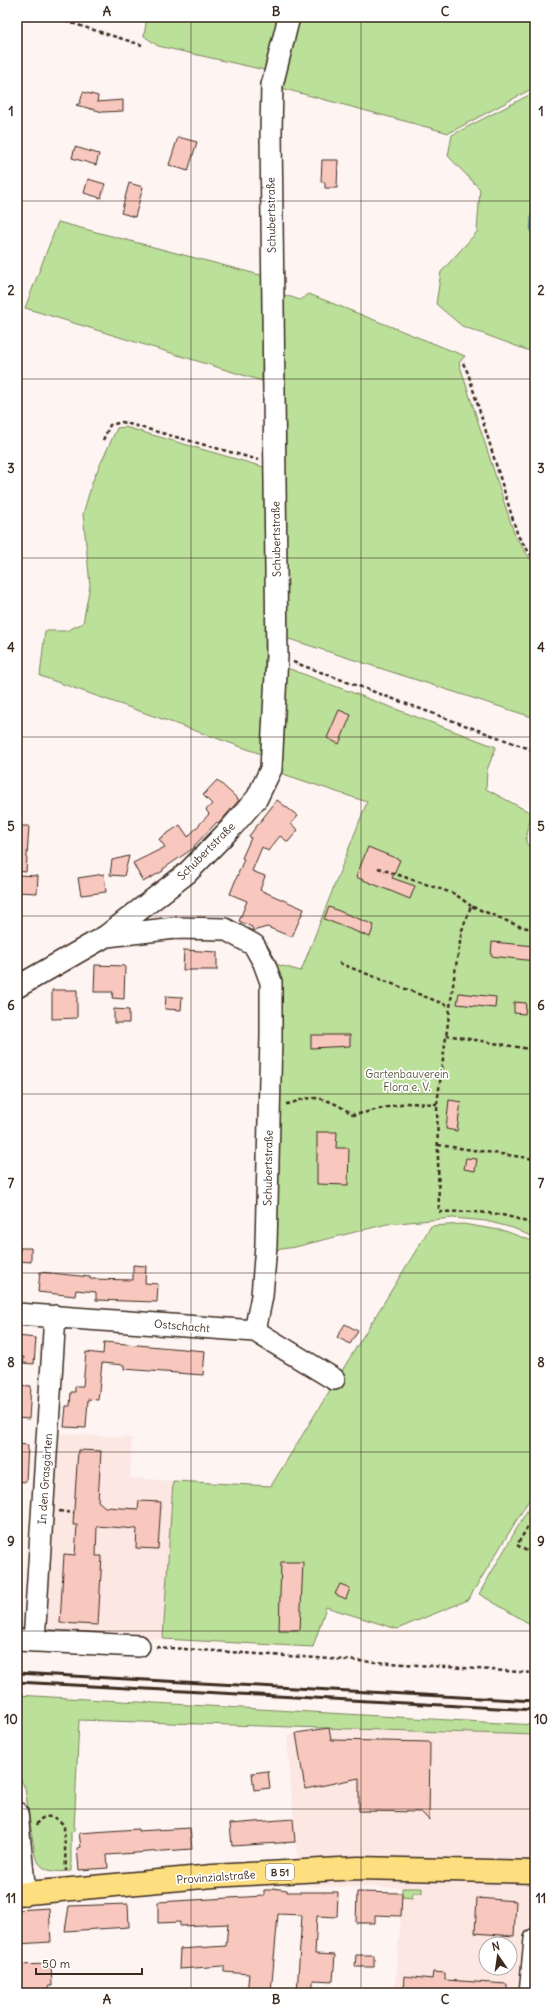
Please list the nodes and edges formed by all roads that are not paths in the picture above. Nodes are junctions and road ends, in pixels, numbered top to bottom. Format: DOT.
graph roads {
  1 [pos="289,17"];
  2 [pos="106,936"];
  3 [pos="17,987"];
  4 [pos="17,1314"];
  5 [pos="55,1316"];
  6 [pos="255,1331"];
  7 [pos="334,1379"];
  8 [pos="25,1640"];
  9 [pos="139,1646"];
  10 [pos="17,1813"];
  11 [pos="535,1872"];
  12 [pos="21,1894"];
  13 [pos="535,1939"];
  14 [pos="530,1993"];
  1 -- 2 [label="street, Schubertstraße"];
  2 -- 3 [label="street, Schubertstraße"];
  2 -- 6 [label="street, Schubertstraße"];
  4 -- 5 [label="street, Ostschacht"];
  5 -- 6 [label="street, Ostschacht"];
  5 -- 8 [label="street, In den Grasgärten"];
  6 -- 7 [label="street, Ostschacht"];
  8 -- 9 [label="street"];
  10 -- 12 [label="street"];
  11 -- 12 [label="main road, Provinzialstraße / B 51"];
  13 -- 14 [label="street"];
}
